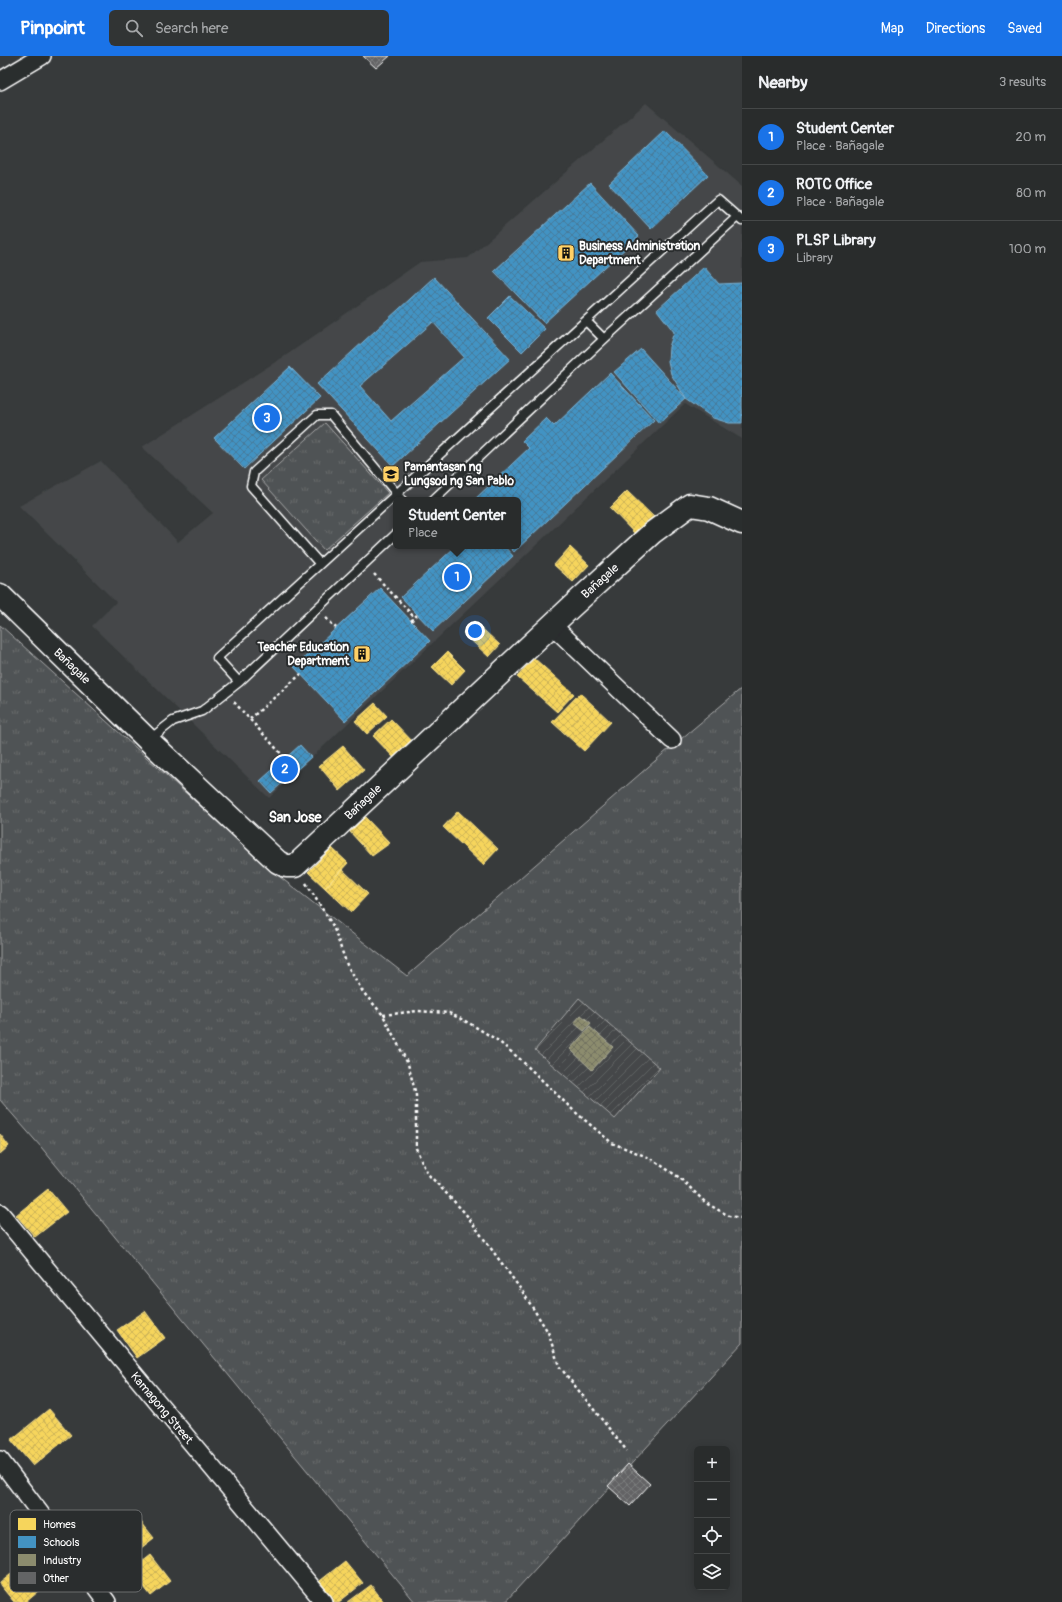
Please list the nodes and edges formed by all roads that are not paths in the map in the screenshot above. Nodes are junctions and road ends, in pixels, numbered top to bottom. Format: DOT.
graph roads {
  1 [pos="42,56"];
  2 [pos="0,81"];
  3 [pos="740,219"];
  4 [pos="586,321"];
  5 [pos="604,339"];
  6 [pos="400,497"];
  7 [pos="436,497"];
  8 [pos="393,503"];
  9 [pos="742,523"];
  10 [pos="393,537"];
  11 [pos="320,564"];
  12 [pos="0,595"];
  13 [pos="552,625"];
  14 [pos="239,682"];
  15 [pos="672,740"];
  16 [pos="149,741"];
  17 [pos="0,1213"];
  18 [pos="0,1460"];
  19 [pos="38,1510"];
  20 [pos="99,1592"];
  21 [pos="107,1602"];
  22 [pos="324,1602"];
  1 -- 2 [label="street"];
  3 -- 4 [label="lane"];
  3 -- 5 [label="lane"];
  4 -- 5 [label="lane"];
  4 -- 6 [label="lane"];
  5 -- 7 [label="lane"];
  6 -- 11 [label="lane"];
  8 -- 11 [label="lane"];
  9 -- 13 [label="street, Bañagale"];
  10 -- 14 [label="lane"];
  11 -- 14 [label="lane"];
  12 -- 16 [label="street, Bañagale"];
  13 -- 15 [label="street"];
  13 -- 16 [label="street, Bañagale"];
  14 -- 16 [label="lane"];
  17 -- 22 [label="street, Kamagong Street"];
  18 -- 19 [label="street"];
  20 -- 21 [label="street"];
}
